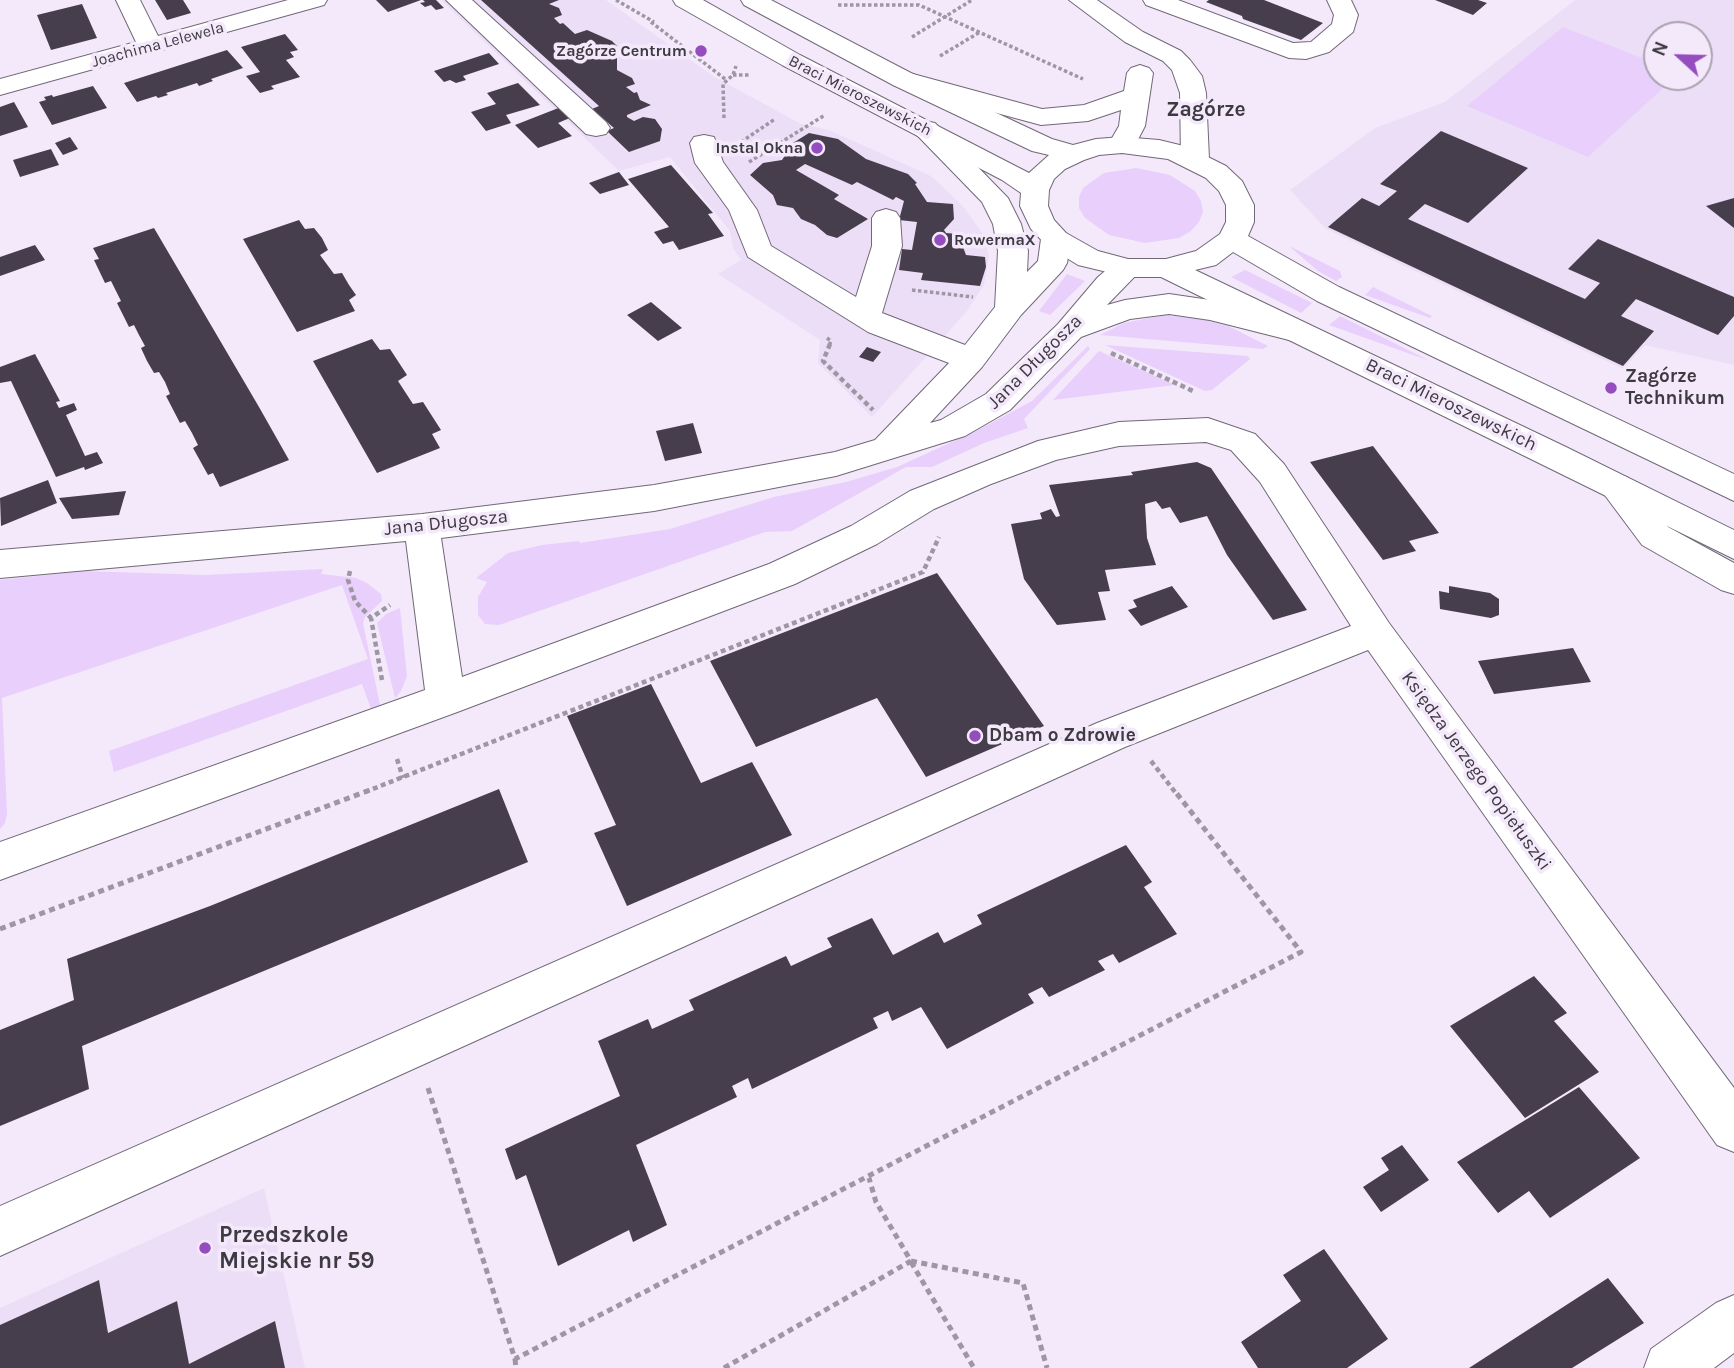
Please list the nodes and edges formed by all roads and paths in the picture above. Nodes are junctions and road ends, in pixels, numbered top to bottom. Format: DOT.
graph roads {
  1 [pos="128,0"];
  2 [pos="315,0"];
  3 [pos="458,0"];
  4 [pos="616,0"];
  5 [pos="685,0"];
  6 [pos="753,0"];
  7 [pos="916,0"];
  8 [pos="972,0"];
  9 [pos="1081,0"];
  10 [pos="1155,0"];
  11 [pos="1339,0"];
  12 [pos="832,5"];
  13 [pos="919,5"];
  14 [pos="945,17"];
  15 [pos="651,22"];
  16 [pos="660,22"];
  17 [pos="980,32"];
  18 [pos="912,37"];
  19 [pos="1134,37"];
  20 [pos="151,47"];
  21 [pos="938,58"];
  22 [pos="737,65"];
  23 [pos="733,75"];
  24 [pos="758,75"];
  25 [pos="726,79"];
  26 [pos="902,79"];
  27 [pos="1084,79"];
  28 [pos="0,87"];
  29 [pos="1137,95"];
  30 [pos="819,106"];
  31 [pos="724,120"];
  32 [pos="775,120"];
  33 [pos="596,128"];
  34 [pos="925,129"];
  35 [pos="746,138"];
  36 [pos="704,143"];
  37 [pos="1122,145"];
  38 [pos="1074,154"];
  39 [pos="1195,159"];
  40 [pos="748,162"];
  41 [pos="1035,190"];
  42 [pos="886,218"];
  43 [pos="1056,239"];
  44 [pos="1232,239"];
  45 [pos="1128,268"];
  46 [pos="1166,268"];
  47 [pos="875,280"];
  48 [pos="981,298"];
  49 [pos="1010,309"];
  50 [pos="865,317"];
  51 [pos="1069,331"];
  52 [pos="1302,333"];
  53 [pos="1110,352"];
  54 [pos="971,359"];
  55 [pos="1193,391"];
  56 [pos="887,447"];
  57 [pos="1554,456"];
  58 [pos="1615,486"];
  59 [pos="1734,491"];
  60 [pos="422,527"];
  61 [pos="944,529"];
  62 [pos="1734,546"];
  63 [pos="0,564"];
  64 [pos="350,570"];
  65 [pos="1734,580"];
  66 [pos="393,602"];
  67 [pos="371,618"];
  68 [pos="1376,633"];
  69 [pos="383,691"];
  70 [pos="446,700"];
  71 [pos="1128,729"];
  72 [pos="0,861"];
  73 [pos="0,929"];
  74 [pos="415,1047"];
  75 [pos="1734,1128"];
  76 [pos="869,1178"];
  77 [pos="0,1231"];
  78 [pos="911,1261"];
  79 [pos="1734,1321"];
  80 [pos="515,1359"];
  81 [pos="516,1368"];
  82 [pos="725,1368"];
  83 [pos="974,1368"];
  84 [pos="1047,1368"];
  85 [pos="1670,1368"];
  1 -- 20 [label="street"];
  2 -- 20 [label="street, Joachima Lelewela"];
  3 -- 33 [label="street"];
  4 -- 15 [label="path"];
  5 -- 34 [label="street, Braci Mieroszewskich"];
  6 -- 26 [label="street, Braci Mieroszewskich"];
  7 -- 13 [label="path"];
  8 -- 14 [label="path"];
  9 -- 19 [label="street"];
  10 -- 11 [label="street"];
  12 -- 13 [label="path"];
  13 -- 14 [label="path"];
  14 -- 17 [label="path"];
  14 -- 18 [label="path"];
  15 -- 16 [label="path"];
  15 -- 25 [label="path"];
  17 -- 21 [label="path"];
  17 -- 27 [label="path"];
  19 -- 29 [label="street"];
  19 -- 39 [label="street"];
  20 -- 28 [label="street, Joachima Lelewela"];
  22 -- 23 [label="path"];
  23 -- 24 [label="path"];
  23 -- 25 [label="path"];
  25 -- 31 [label="path"];
  26 -- 29 [label="street"];
  26 -- 38 [label="street, Braci Mieroszewskich"];
  29 -- 37 [label="street"];
  30 -- 40 [label="path"];
  32 -- 35 [label="path"];
  34 -- 41 [label="street, Braci Mieroszewskich"];
  34 -- 49 [label="street"];
  36 -- 50 [label="street"];
  37 -- 38 [label="street"];
  37 -- 39 [label="street"];
  38 -- 41 [label="street"];
  39 -- 44 [label="street"];
  41 -- 43 [label="street"];
  42 -- 47 [label="street"];
  43 -- 45 [label="street"];
  43 -- 49 [label="street, Jana Długosza"];
  44 -- 46 [label="street"];
  44 -- 59 [label="street"];
  45 -- 46 [label="street"];
  45 -- 51 [label="street, Jana Długosza"];
  46 -- 52 [label="street, Braci Mieroszewskich"];
  47 -- 48 [label="path"];
  47 -- 50 [label="street"];
  49 -- 54 [label="street, Jana Długosza"];
  50 -- 54 [label="street"];
  51 -- 52 [label="street"];
  51 -- 56 [label="street, Jana Długosza"];
  52 -- 57 [label="street, Braci Mieroszewskich"];
  53 -- 55 [label="path"];
  54 -- 56 [label="street, Jana Długosza"];
  56 -- 60 [label="street, Jana Długosza"];
  57 -- 58 [label="street, Braci Mieroszewskich"];
  57 -- 59 [label="street"];
  58 -- 62 [label="street, Braci Mieroszewskich"];
  58 -- 65 [label="street"];
  60 -- 63 [label="street, Jana Długosza"];
  60 -- 70 [label="street"];
  61 -- 73 [label="path"];
  64 -- 67 [label="path"];
  66 -- 67 [label="path"];
  67 -- 69 [label="path"];
  68 -- 70 [label="street, Księdza Jerzego Popiełuszki"];
  68 -- 71 [label="street"];
  68 -- 75 [label="street, Księdza Jerzego Popiełuszki"];
  70 -- 72 [label="street"];
  71 -- 74 [label="street"];
  71 -- 76 [label="path"];
  74 -- 77 [label="street"];
  74 -- 80 [label="path"];
  76 -- 78 [label="path"];
  76 -- 80 [label="path"];
  78 -- 82 [label="path"];
  78 -- 83 [label="path"];
  78 -- 84 [label="path"];
  79 -- 85 [label="street"];
  80 -- 81 [label="path"];
}
